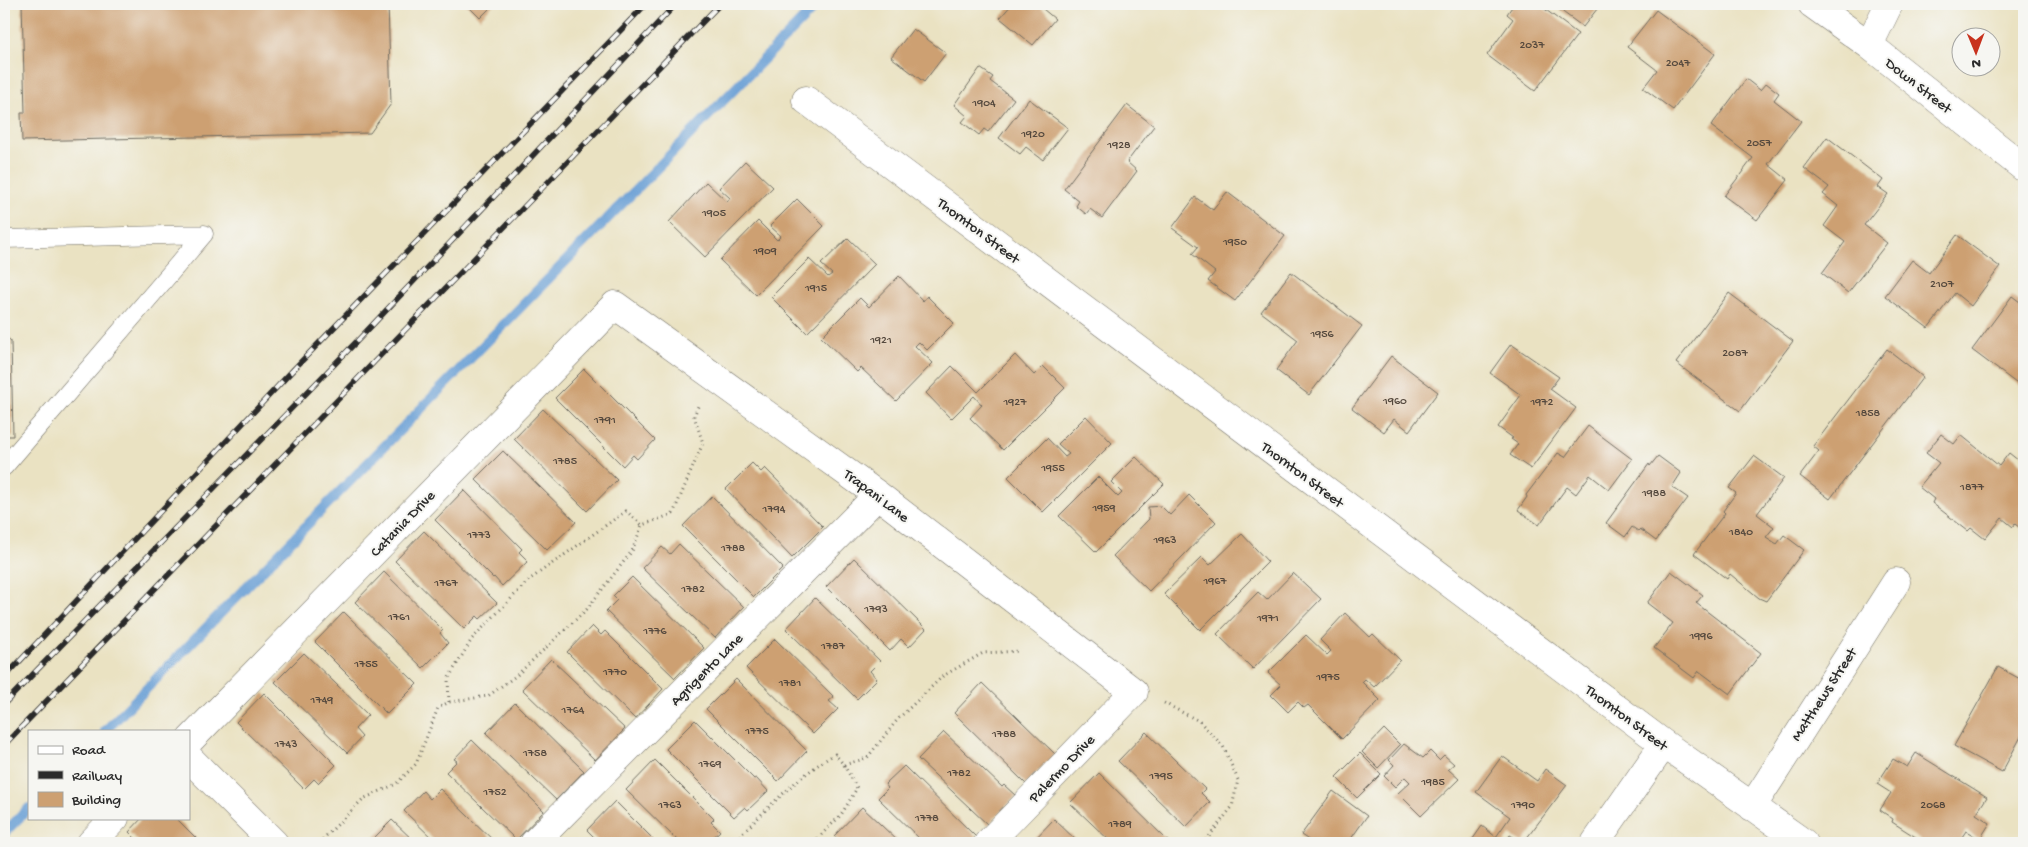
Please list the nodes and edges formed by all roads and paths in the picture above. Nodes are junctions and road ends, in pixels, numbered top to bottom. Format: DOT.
graph roads {
  1 [pos="1812,4"];
  2 [pos="1889,4"];
  3 [pos="1869,45"];
  4 [pos="806,100"];
  5 [pos="2024,168"];
  6 [pos="4,239"];
  7 [pos="616,305"];
  8 [pos="711,374"];
  9 [pos="4,467"];
  10 [pos="878,495"];
  11 [pos="642,525"];
  12 [pos="1896,582"];
  13 [pos="1019,651"];
  14 [pos="1134,692"];
  15 [pos="449,702"];
  16 [pos="190,740"];
  17 [pos="1664,744"];
  18 [pos="190,759"];
  19 [pos="844,765"];
  20 [pos="1752,807"];
  21 [pos="113,820"];
  22 [pos="91,843"];
  23 [pos="274,843"];
  24 [pos="319,843"];
  25 [pos="534,843"];
  26 [pos="733,843"];
  27 [pos="813,843"];
  28 [pos="988,843"];
  29 [pos="1204,843"];
  30 [pos="1595,843"];
  31 [pos="1804,843"];
  1 -- 3 [label="street, Down Street"];
  2 -- 3 [label="street"];
  3 -- 5 [label="street, Down Street"];
  4 -- 17 [label="street, Thornton Street"];
  6 -- 9 [label="lane"];
  7 -- 8 [label="street, Trapani Lane"];
  7 -- 16 [label="street, Catania Drive"];
  8 -- 10 [label="street, Trapani Lane"];
  8 -- 11 [label="path"];
  10 -- 14 [label="street, Trapani Lane"];
  10 -- 25 [label="street, Agrigento Lane"];
  11 -- 15 [label="path"];
  11 -- 15 [label="path"];
  12 -- 20 [label="street, Matthews Street"];
  13 -- 19 [label="path"];
  14 -- 28 [label="street, Palermo Drive"];
  14 -- 29 [label="path"];
  15 -- 24 [label="path"];
  17 -- 20 [label="street, Thornton Street"];
  17 -- 30 [label="street"];
  18 -- 23 [label="street"];
  19 -- 26 [label="path"];
  19 -- 27 [label="path"];
  20 -- 31 [label="street, Thornton Street"];
  21 -- 22 [label="street"];
}
